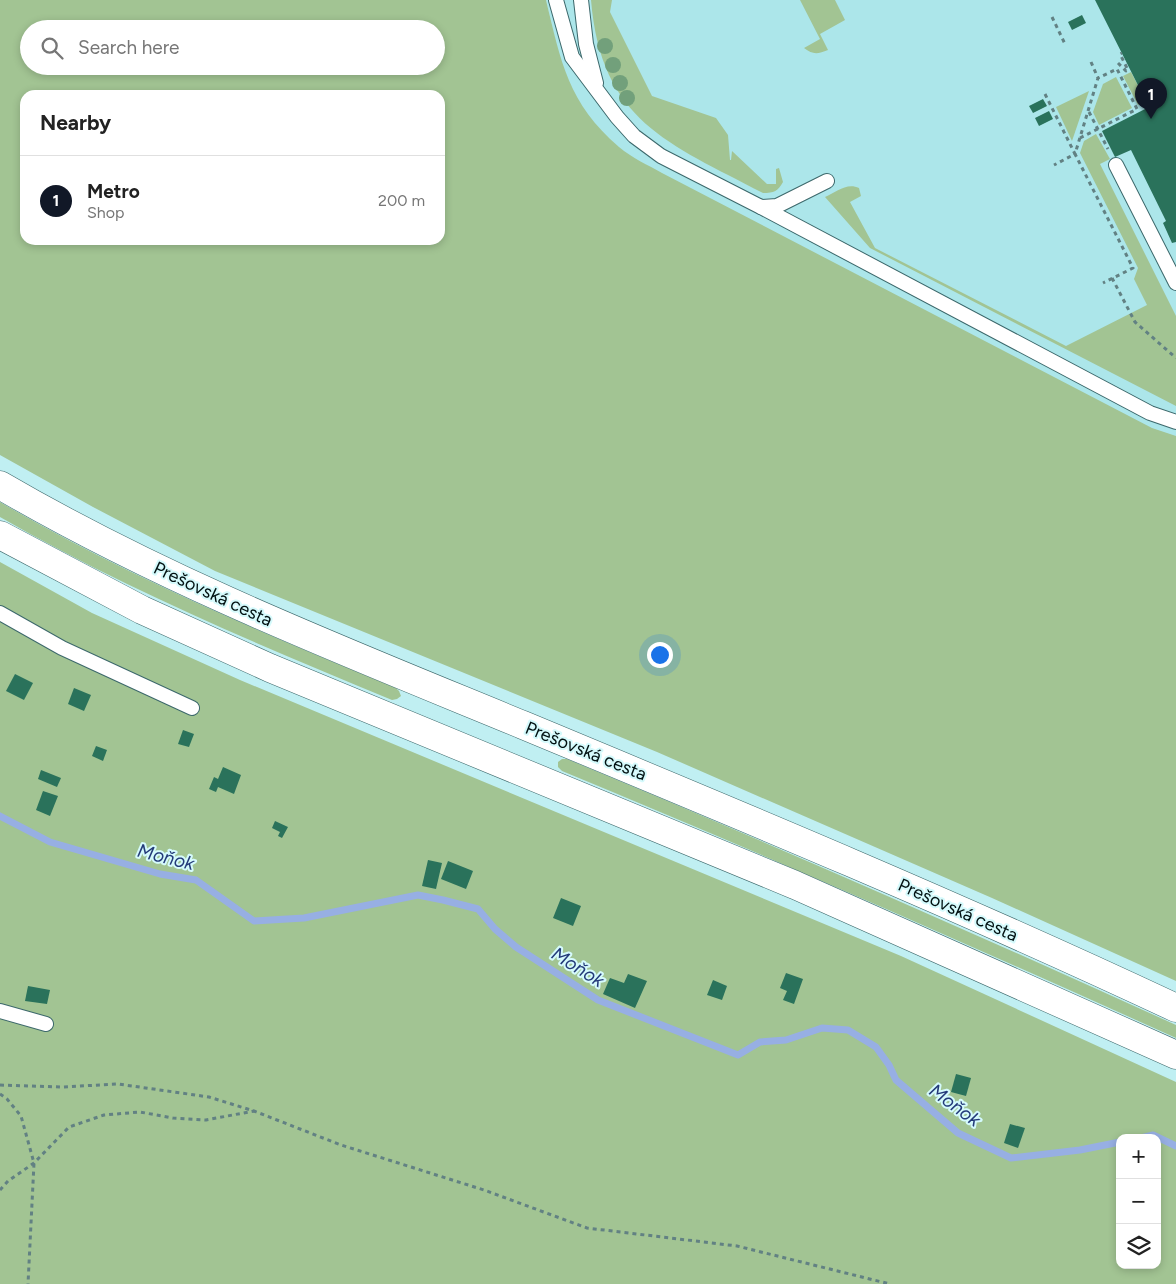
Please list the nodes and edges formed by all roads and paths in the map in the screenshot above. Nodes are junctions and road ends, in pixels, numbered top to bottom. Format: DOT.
graph roads {
  1 [pos="556,0"];
  2 [pos="581,0"];
  3 [pos="1052,17"];
  4 [pos="1065,44"];
  5 [pos="1122,53"];
  6 [pos="1091,62"];
  7 [pos="1117,69"];
  8 [pos="1098,78"];
  9 [pos="597,89"];
  10 [pos="1045,94"];
  11 [pos="1088,111"];
  12 [pos="1098,131"];
  13 [pos="1080,138"];
  14 [pos="1075,154"];
  15 [pos="1054,165"];
  16 [pos="1116,165"];
  17 [pos="827,181"];
  18 [pos="761,207"];
  19 [pos="1112,278"];
  20 [pos="1104,283"];
  21 [pos="1176,283"];
  22 [pos="1176,358"];
  23 [pos="1176,422"];
  24 [pos="0,485"];
  25 [pos="0,535"];
  26 [pos="0,613"];
  27 [pos="192,708"];
  28 [pos="1176,1008"];
  29 [pos="0,1011"];
  30 [pos="46,1024"];
  31 [pos="1176,1055"];
  32 [pos="0,1085"];
  33 [pos="0,1094"];
  34 [pos="254,1111"];
  35 [pos="34,1163"];
  36 [pos="0,1190"];
  37 [pos="28,1284"];
  38 [pos="890,1284"];
  1 -- 9 [label="lane"];
  2 -- 9 [label="lane"];
  3 -- 4 [label="path"];
  5 -- 7 [label="path"];
  6 -- 8 [label="path"];
  7 -- 8 [label="path"];
  7 -- 12 [label="path"];
  8 -- 11 [label="path"];
  9 -- 18 [label="lane"];
  10 -- 14 [label="path"];
  11 -- 12 [label="path"];
  11 -- 13 [label="path"];
  12 -- 13 [label="path"];
  13 -- 14 [label="path"];
  14 -- 15 [label="path"];
  14 -- 19 [label="path"];
  16 -- 21 [label="lane"];
  17 -- 18 [label="lane"];
  18 -- 23 [label="lane"];
  19 -- 20 [label="path"];
  19 -- 22 [label="path"];
  24 -- 28 [label="highway, Prešovská cesta"];
  25 -- 31 [label="highway"];
  26 -- 27 [label="lane"];
  29 -- 30 [label="lane"];
  32 -- 34 [label="path"];
  33 -- 35 [label="path"];
  34 -- 35 [label="path"];
  34 -- 38 [label="path"];
  35 -- 36 [label="path"];
  35 -- 37 [label="path"];
}
